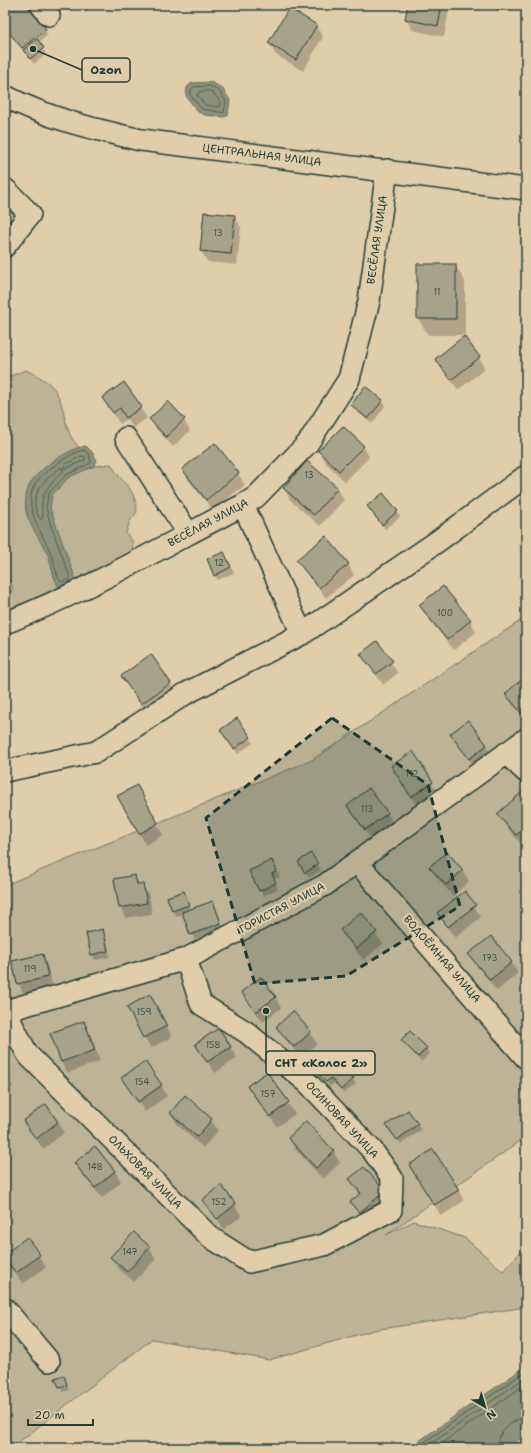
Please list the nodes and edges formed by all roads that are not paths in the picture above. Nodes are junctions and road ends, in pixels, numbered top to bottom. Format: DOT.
graph roads {
  1 [pos="5,96"];
  2 [pos="387,170"];
  3 [pos="5,189"];
  4 [pos="526,189"];
  5 [pos="5,246"];
  6 [pos="126,438"];
  7 [pos="526,476"];
  8 [pos="243,505"];
  9 [pos="188,533"];
  10 [pos="5,623"];
  11 [pos="302,634"];
  12 [pos="526,739"];
  13 [pos="506,753"];
  14 [pos="5,771"];
  15 [pos="526,772"];
  16 [pos="356,862"];
  17 [pos="186,958"];
  18 [pos="5,1011"];
  19 [pos="526,1058"];
  20 [pos="324,1245"];
  21 [pos="5,1309"];
  22 [pos="49,1361"];
  1 -- 2 [label="street, ЦЕНТРАЛЬНАЯ УЛИЦА"];
  2 -- 4 [label="street, ЦЕНТРАЛЬНАЯ УЛИЦА"];
  2 -- 8 [label="street, ВЕСЁЛАЯ УЛИЦА"];
  3 -- 5 [label="street"];
  6 -- 9 [label="street"];
  7 -- 11 [label="street"];
  8 -- 9 [label="street, ВЕСЁЛАЯ УЛИЦА"];
  8 -- 11 [label="street"];
  9 -- 10 [label="street, ВЕСЁЛАЯ УЛИЦА"];
  11 -- 14 [label="street"];
  12 -- 13 [label="street, ГОРИСТАЯ УЛИЦА"];
  13 -- 15 [label="street"];
  13 -- 16 [label="street, ГОРИСТАЯ УЛИЦА"];
  16 -- 17 [label="street, ГОРИСТАЯ УЛИЦА"];
  16 -- 19 [label="street, ВОДОЁМНАЯ УЛИЦА"];
  17 -- 18 [label="street, ГОРИСТАЯ УЛИЦА"];
  17 -- 20 [label="street, ОСИНОВАЯ УЛИЦА"];
  18 -- 20 [label="street, ОЛЬХОВАЯ УЛИЦА"];
  21 -- 22 [label="street"];
}
